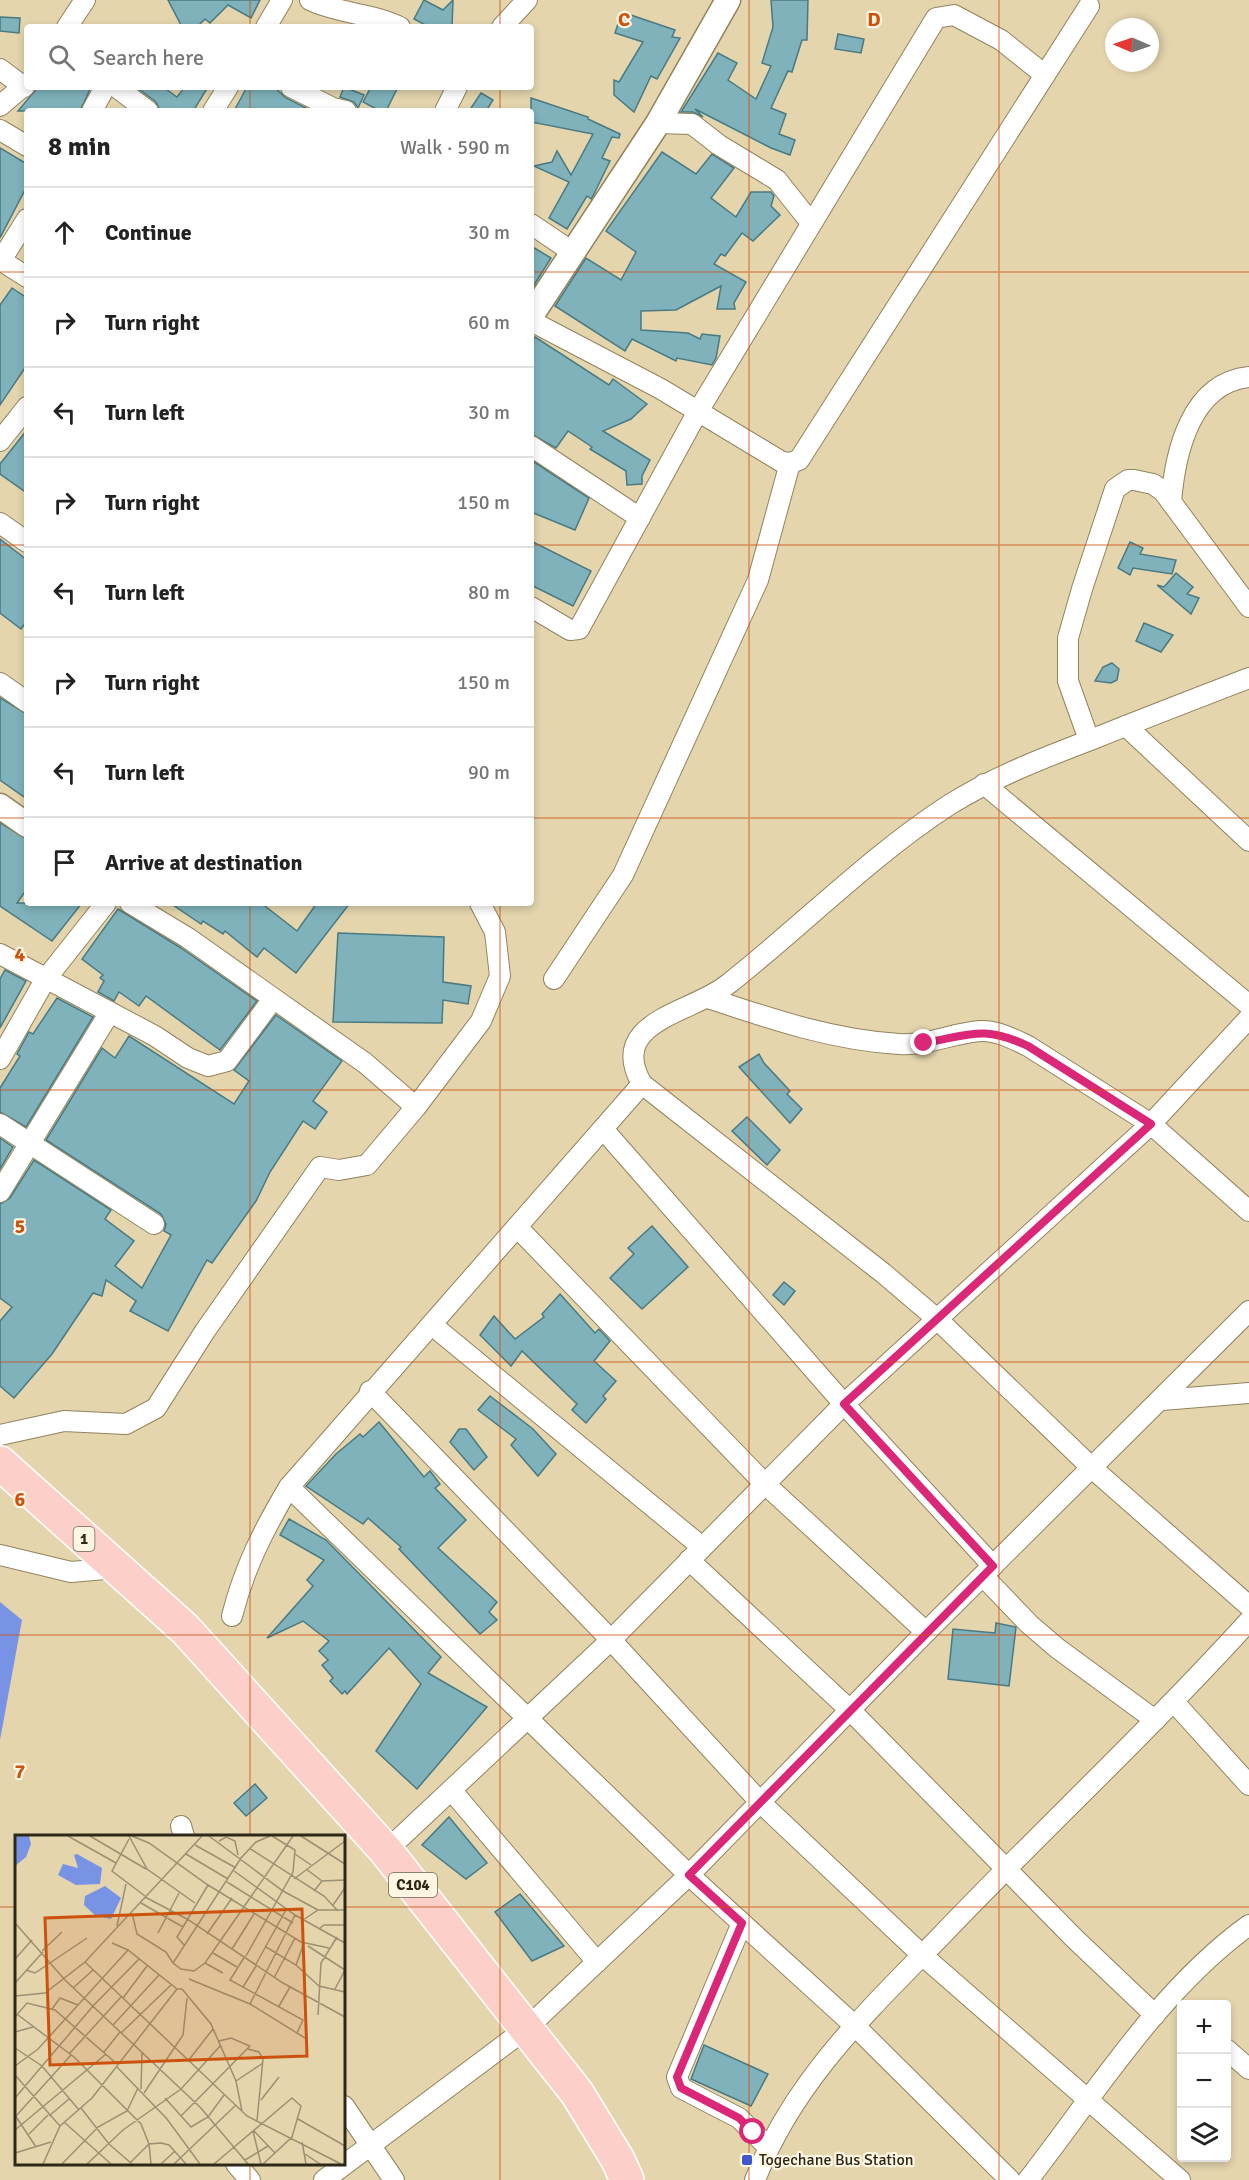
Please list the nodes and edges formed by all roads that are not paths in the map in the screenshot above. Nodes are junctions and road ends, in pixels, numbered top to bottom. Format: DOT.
graph roads {
  1 [pos="85,0"];
  2 [pos="282,0"];
  3 [pos="310,0"];
  4 [pos="527,0"];
  5 [pos="728,0"];
  6 [pos="1089,6"];
  7 [pos="69,24"];
  8 [pos="268,24"];
  9 [pos="390,24"];
  10 [pos="505,24"];
  11 [pos="0,69"];
  12 [pos="1044,75"];
  13 [pos="24,84"];
  14 [pos="24,87"];
  15 [pos="103,90"];
  16 [pos="120,90"];
  17 [pos="226,90"];
  18 [pos="297,90"];
  19 [pos="456,90"];
  20 [pos="0,106"];
  21 [pos="94,108"];
  22 [pos="144,108"];
  23 [pos="215,108"];
  24 [pos="333,108"];
  25 [pos="446,108"];
  26 [pos="658,123"];
  27 [pos="0,130"];
  28 [pos="24,144"];
  29 [pos="811,223"];
  30 [pos="24,224"];
  31 [pos="534,226"];
  32 [pos="574,253"];
  33 [pos="0,261"];
  34 [pos="24,275"];
  35 [pos="534,312"];
  36 [pos="534,323"];
  37 [pos="1249,377"];
  38 [pos="24,411"];
  39 [pos="697,412"];
  40 [pos="0,441"];
  41 [pos="534,448"];
  42 [pos="790,463"];
  43 [pos="1171,502"];
  44 [pos="640,518"];
  45 [pos="0,523"];
  46 [pos="24,540"];
  47 [pos="1249,607"];
  48 [pos="534,609"];
  49 [pos="1249,678"];
  50 [pos="0,683"];
  51 [pos="24,700"];
  52 [pos="1126,726"];
  53 [pos="1089,740"];
  54 [pos="984,784"];
  55 [pos="0,806"];
  56 [pos="24,823"];
  57 [pos="1249,840"];
  58 [pos="104,906"];
  59 [pos="135,906"];
  60 [pos="482,906"];
  61 [pos="0,954"];
  62 [pos="555,979"];
  63 [pos="45,980"];
  64 [pos="708,998"];
  65 [pos="273,999"];
  66 [pos="1249,1005"];
  67 [pos="110,1012"];
  68 [pos="1249,1018"];
  69 [pos="0,1059"];
  70 [pos="642,1084"];
  71 [pos="416,1107"];
  72 [pos="0,1124"];
  73 [pos="1151,1124"];
  74 [pos="603,1129"];
  75 [pos="29,1145"];
  76 [pos="0,1192"];
  77 [pos="1249,1211"];
  78 [pos="154,1224"];
  79 [pos="517,1227"];
  80 [pos="1249,1311"];
  81 [pos="938,1319"];
  82 [pos="432,1325"];
  83 [pos="370,1391"];
  84 [pos="1249,1394"];
  85 [pos="1162,1400"];
  86 [pos="844,1404"];
  87 [pos="0,1435"];
  88 [pos="0,1464"];
  89 [pos="1092,1468"];
  90 [pos="764,1483"];
  91 [pos="289,1486"];
  92 [pos="696,1553"];
  93 [pos="0,1555"];
  94 [pos="116,1568"];
  95 [pos="988,1571"];
  96 [pos="1249,1606"];
  97 [pos="168,1614"];
  98 [pos="232,1616"];
  99 [pos="1249,1621"];
  100 [pos="926,1632"];
  101 [pos="611,1640"];
  102 [pos="1173,1702"];
  103 [pos="851,1712"];
  104 [pos="530,1718"];
  105 [pos="1155,1720"];
  106 [pos="1249,1785"];
  107 [pos="452,1791"];
  108 [pos="761,1803"];
  109 [pos="386,1851"];
  110 [pos="1006,1869"];
  111 [pos="689,1875"];
  112 [pos="742,1923"];
  113 [pos="1249,1925"];
  114 [pos="922,1955"];
  115 [pos="597,1962"];
  116 [pos="1176,2004"];
  117 [pos="1155,2015"];
  118 [pos="855,2026"];
  119 [pos="527,2028"];
  120 [pos="1231,2053"];
  121 [pos="1249,2069"];
  122 [pos="1090,2099"];
  123 [pos="345,2107"];
  124 [pos="371,2144"];
  125 [pos="768,2147"];
  126 [pos="345,2164"];
  127 [pos="238,2165"];
  128 [pos="344,2165"];
  129 [pos="250,2180"];
  130 [pos="324,2180"];
  131 [pos="394,2180"];
  132 [pos="627,2180"];
  133 [pos="755,2180"];
  134 [pos="1010,2180"];
  135 [pos="1029,2180"];
  136 [pos="1180,2180"];
  1 -- 7 [label="street"];
  2 -- 8 [label="street"];
  3 -- 9 [label="street"];
  4 -- 10 [label="street"];
  5 -- 26 [label="street"];
  6 -- 12 [label="street"];
  11 -- 13 [label="street"];
  12 -- 29 [label="street"];
  12 -- 42 [label="street"];
  14 -- 20 [label="street"];
  15 -- 21 [label="street"];
  16 -- 22 [label="street"];
  17 -- 23 [label="street"];
  18 -- 24 [label="street"];
  19 -- 25 [label="street"];
  26 -- 29 [label="street"];
  26 -- 32 [label="street"];
  27 -- 28 [label="street"];
  29 -- 39 [label="street"];
  30 -- 33 [label="street"];
  31 -- 32 [label="street"];
  32 -- 35 [label="street"];
  33 -- 34 [label="street"];
  36 -- 39 [label="street"];
  37 -- 43 [label="street"];
  38 -- 40 [label="street"];
  39 -- 42 [label="street"];
  39 -- 44 [label="street"];
  41 -- 44 [label="street"];
  42 -- 62 [label="street"];
  43 -- 47 [label="street"];
  43 -- 53 [label="street"];
  44 -- 48 [label="street"];
  45 -- 46 [label="street"];
  49 -- 52 [label="street"];
  50 -- 51 [label="street"];
  52 -- 53 [label="street"];
  52 -- 57 [label="street"];
  53 -- 54 [label="street"];
  54 -- 64 [label="street"];
  54 -- 66 [label="street"];
  55 -- 56 [label="street"];
  58 -- 63 [label="street"];
  59 -- 65 [label="street"];
  60 -- 71 [label="street"];
  61 -- 63 [label="street"];
  63 -- 67 [label="street"];
  63 -- 69 [label="street"];
  64 -- 70 [label="street"];
  64 -- 73 [label="street"];
  65 -- 67 [label="street"];
  65 -- 71 [label="street"];
  67 -- 75 [label="street"];
  68 -- 73 [label="street"];
  70 -- 74 [label="street"];
  70 -- 81 [label="street"];
  71 -- 87 [label="street"];
  72 -- 75 [label="street"];
  73 -- 77 [label="street"];
  73 -- 81 [label="street"];
  74 -- 79 [label="street"];
  74 -- 86 [label="street"];
  75 -- 76 [label="street"];
  75 -- 78 [label="street"];
  79 -- 82 [label="street"];
  79 -- 90 [label="street"];
  80 -- 85 [label="street"];
  81 -- 86 [label="street"];
  81 -- 89 [label="street"];
  82 -- 83 [label="street"];
  82 -- 92 [label="street"];
  83 -- 91 [label="street"];
  83 -- 101 [label="street"];
  84 -- 85 [label="street"];
  85 -- 89 [label="street"];
  86 -- 90 [label="street"];
  86 -- 95 [label="street"];
  88 -- 94 [label="highway, 1"];
  89 -- 95 [label="street"];
  89 -- 96 [label="street"];
  90 -- 92 [label="street"];
  90 -- 100 [label="street"];
  91 -- 98 [label="street"];
  91 -- 104 [label="street"];
  92 -- 101 [label="street"];
  92 -- 103 [label="street"];
  93 -- 94 [label="street"];
  94 -- 97 [label="highway, 1"];
  95 -- 100 [label="street"];
  95 -- 105 [label="street"];
  97 -- 109 [label="highway, C104"];
  99 -- 102 [label="street"];
  100 -- 103 [label="street"];
  101 -- 104 [label="street"];
  101 -- 108 [label="street"];
  102 -- 105 [label="street"];
  102 -- 106 [label="street"];
  103 -- 108 [label="street"];
  103 -- 110 [label="street"];
  104 -- 107 [label="street"];
  104 -- 111 [label="street"];
  105 -- 110 [label="street"];
  107 -- 109 [label="street"];
  107 -- 115 [label="street"];
  108 -- 111 [label="street"];
  108 -- 114 [label="street"];
  109 -- 119 [label="highway, C104"];
  110 -- 114 [label="street"];
  110 -- 117 [label="street"];
  111 -- 112 [label="street"];
  111 -- 115 [label="street"];
  112 -- 118 [label="street"];
  112 -- 125 [label="street"];
  113 -- 116 [label="street"];
  114 -- 118 [label="street"];
  114 -- 122 [label="street"];
  115 -- 119 [label="street"];
  116 -- 117 [label="street"];
  117 -- 122 [label="street"];
  118 -- 125 [label="street"];
  118 -- 134 [label="street"];
  119 -- 124 [label="street"];
  119 -- 132 [label="highway, C104"];
  120 -- 121 [label="street"];
  122 -- 135 [label="street"];
  122 -- 136 [label="street"];
  123 -- 124 [label="street"];
  124 -- 126 [label="street"];
  124 -- 131 [label="street"];
  125 -- 133 [label="street"];
  127 -- 129 [label="street"];
  128 -- 130 [label="street"];
}
